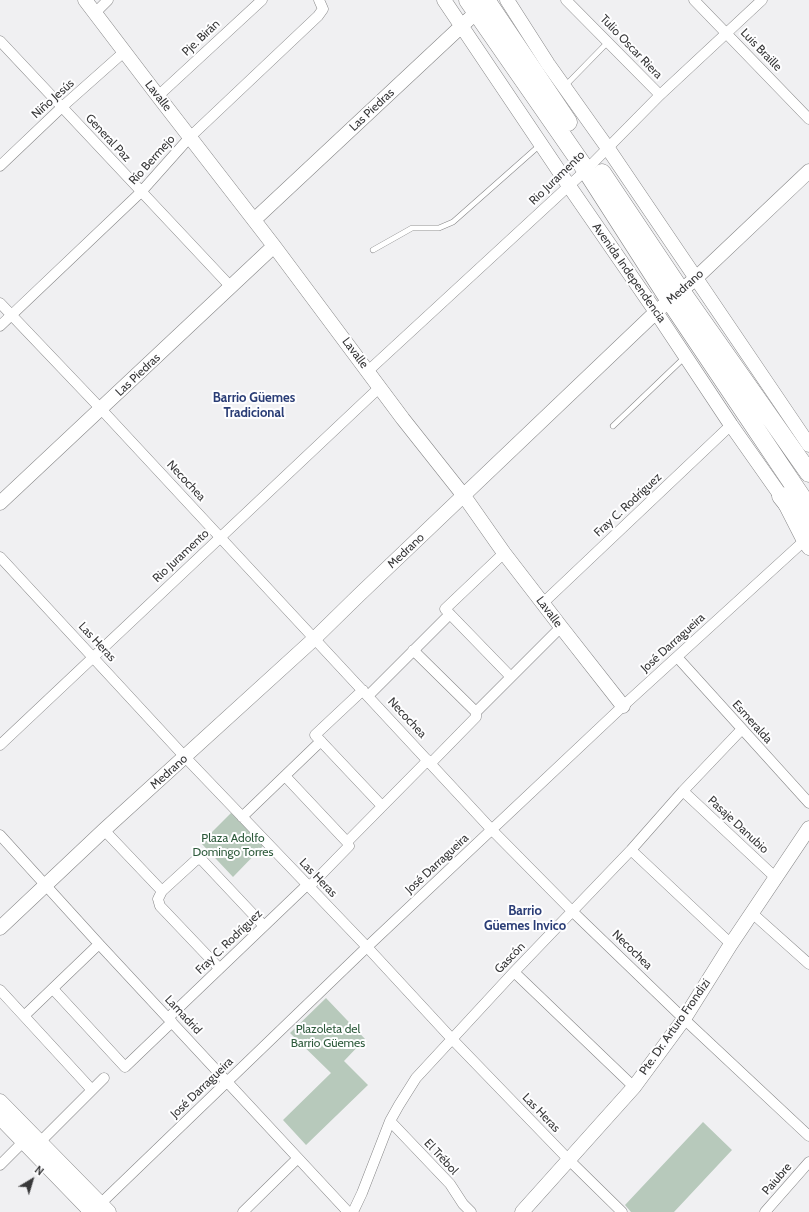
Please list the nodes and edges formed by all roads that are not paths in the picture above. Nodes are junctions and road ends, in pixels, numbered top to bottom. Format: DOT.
graph roads {
  1 [pos="85,0"];
  2 [pos="108,0"];
  3 [pos="262,0"];
  4 [pos="444,0"];
  5 [pos="507,0"];
  6 [pos="566,0"];
  7 [pos="694,0"];
  8 [pos="762,0"];
  9 [pos="481,3"];
  10 [pos="321,5"];
  11 [pos="95,13"];
  12 [pos="461,27"];
  13 [pos="727,33"];
  14 [pos="0,41"];
  15 [pos="608,42"];
  16 [pos="124,52"];
  17 [pos="564,87"];
  18 [pos="660,95"];
  19 [pos="158,96"];
  20 [pos="62,107"];
  21 [pos="809,119"];
  22 [pos="190,137"];
  23 [pos="540,144"];
  24 [pos="607,147"];
  25 [pos="590,165"];
  26 [pos="0,166"];
  27 [pos="809,171"];
  28 [pos="569,186"];
  29 [pos="141,192"];
  30 [pos="254,220"];
  31 [pos="274,246"];
  32 [pos="373,250"];
  33 [pos="696,278"];
  34 [pos="231,287"];
  35 [pos="676,296"];
  36 [pos="0,303"];
  37 [pos="656,312"];
  38 [pos="12,315"];
  39 [pos="0,326"];
  40 [pos="685,357"];
  41 [pos="368,371"];
  42 [pos="380,387"];
  43 [pos="102,409"];
  44 [pos="613,426"];
  45 [pos="731,426"];
  46 [pos="809,445"];
  47 [pos="809,473"];
  48 [pos="464,496"];
  49 [pos="781,496"];
  50 [pos="0,503"];
  51 [pos="809,508"];
  52 [pos="220,537"];
  53 [pos="807,540"];
  54 [pos="504,553"];
  55 [pos="0,557"];
  56 [pos="543,603"];
  57 [pos="450,614"];
  58 [pos="561,627"];
  59 [pos="314,639"];
  60 [pos="414,650"];
  61 [pos="93,657"];
  62 [pos="677,658"];
  63 [pos="510,676"];
  64 [pos="366,693"];
  65 [pos="623,706"];
  66 [pos="476,712"];
  67 [pos="742,729"];
  68 [pos="321,741"];
  69 [pos="0,745"];
  70 [pos="185,757"];
  71 [pos="430,762"];
  72 [pos="285,776"];
  73 [pos="683,792"];
  74 [pos="809,803"];
  75 [pos="382,806"];
  76 [pos="242,817"];
  77 [pos="809,828"];
  78 [pos="104,830"];
  79 [pos="492,830"];
  80 [pos="0,835"];
  81 [pos="347,842"];
  82 [pos="631,850"];
  83 [pos="776,878"];
  84 [pos="45,885"];
  85 [pos="308,886"];
  86 [pos="162,892"];
  87 [pos="573,912"];
  88 [pos="752,913"];
  89 [pos="264,926"];
  90 [pos="0,928"];
  91 [pos="99,944"];
  92 [pos="731,944"];
  93 [pos="367,948"];
  94 [pos="809,964"];
  95 [pos="219,968"];
  96 [pos="514,972"];
  97 [pos="53,989"];
  98 [pos="0,990"];
  99 [pos="24,1016"];
  100 [pos="684,1018"];
  101 [pos="170,1020"];
  102 [pos="452,1039"];
  103 [pos="104,1078"];
  104 [pos="227,1082"];
  105 [pos="634,1087"];
  106 [pos="92,1090"];
  107 [pos="0,1101"];
  108 [pos="0,1118"];
  109 [pos="390,1121"];
  110 [pos="809,1136"];
  111 [pos="23,1142"];
  112 [pos="40,1142"];
  113 [pos="298,1158"];
  114 [pos="569,1160"];
  115 [pos="809,1162"];
  116 [pos="0,1164"];
  117 [pos="98,1210"];
  118 [pos="771,1210"];
  119 [pos="243,1212"];
  120 [pos="348,1212"];
  121 [pos="353,1212"];
  122 [pos="471,1212"];
  123 [pos="522,1212"];
  124 [pos="622,1212"];
  1 -- 11 [label="street, Lavalle"];
  2 -- 11 [label="street"];
  3 -- 19 [label="street, Pje. Birán"];
  4 -- 12 [label="street, Avenida Independencia"];
  5 -- 17 [label="street"];
  6 -- 15 [label="street, Tulio Oscar Riera"];
  7 -- 13 [label="street, Luis Braille"];
  8 -- 13 [label="street, Rio Juramento"];
  9 -- 12 [label="street, Las Piedras"];
  9 -- 25 [label="highway, Avenida Independencia"];
  10 -- 22 [label="street, Río Bermejo"];
  11 -- 16 [label="street, Lavalle"];
  12 -- 23 [label="street, Avenida Independencia"];
  12 -- 30 [label="street, Las Piedras"];
  13 -- 18 [label="street, Rio Juramento"];
  13 -- 21 [label="street, Luis Braille"];
  14 -- 20 [label="street, General Paz"];
  15 -- 17 [label="lane"];
  15 -- 18 [label="street, Tulio Oscar Riera"];
  16 -- 19 [label="street, Lavalle"];
  16 -- 20 [label="street, Niño Jesús"];
  17 -- 24 [label="street"];
  18 -- 24 [label="street, Rio Juramento"];
  19 -- 22 [label="street, Lavalle"];
  20 -- 26 [label="street, Niño Jesús"];
  20 -- 29 [label="street, General Paz"];
  22 -- 29 [label="street, Río Bermejo"];
  22 -- 30 [label="street, Lavalle"];
  23 -- 28 [label="street, Avenida Independencia"];
  23 -- 32 [label="lane"];
  24 -- 25 [label="street, Rio Juramento"];
  24 -- 33 [label="street"];
  25 -- 28 [label="street, Rio Juramento"];
  25 -- 35 [label="highway, Avenida Independencia"];
  27 -- 33 [label="street, Medrano"];
  28 -- 37 [label="street, Avenida Independencia"];
  28 -- 41 [label="street, Rio Juramento"];
  29 -- 34 [label="street, General Paz"];
  29 -- 38 [label="street, Río Bermejo"];
  30 -- 31 [label="street, Lavalle"];
  31 -- 34 [label="street, Las Piedras"];
  31 -- 41 [label="street, Lavalle"];
  33 -- 35 [label="street, Medrano"];
  33 -- 46 [label="street"];
  34 -- 43 [label="street, Las Piedras"];
  35 -- 37 [label="street, Medrano"];
  35 -- 47 [label="highway, Avenida Independencia"];
  35 -- 51 [label="highway, Avenida Independencia"];
  36 -- 38 [label="street, Necochea"];
  37 -- 40 [label="street, Avenida Independencia"];
  37 -- 48 [label="street, Medrano"];
  38 -- 39 [label="street, Río Bermejo"];
  38 -- 43 [label="street, Necochea"];
  40 -- 44 [label="lane"];
  40 -- 45 [label="street, Avenida Independencia"];
  41 -- 42 [label="street, Lavalle"];
  42 -- 48 [label="street, Lavalle"];
  42 -- 52 [label="street, Rio Juramento"];
  43 -- 50 [label="street, Las Piedras"];
  43 -- 52 [label="street, Necochea"];
  45 -- 49 [label="street, Avenida Independencia"];
  45 -- 56 [label="street, Fray C. Rodríguez"];
  48 -- 54 [label="street, Lavalle"];
  48 -- 59 [label="street, Medrano"];
  49 -- 53 [label="highway"];
  52 -- 59 [label="street, Necochea"];
  52 -- 61 [label="street, Rio Juramento"];
  53 -- 62 [label="street, José Darragueira"];
  54 -- 56 [label="street, Lavalle"];
  54 -- 57 [label="street"];
  55 -- 61 [label="street, Las Heras"];
  56 -- 58 [label="street, Lavalle"];
  57 -- 60 [label="street"];
  57 -- 63 [label="street"];
  58 -- 63 [label="street"];
  58 -- 65 [label="street, Lavalle"];
  59 -- 64 [label="street, Necochea"];
  59 -- 70 [label="street, Medrano"];
  60 -- 64 [label="street"];
  60 -- 66 [label="street"];
  61 -- 69 [label="street, Rio Juramento"];
  61 -- 70 [label="street, Las Heras"];
  62 -- 65 [label="street, José Darragueira"];
  62 -- 67 [label="street, Esmeralda"];
  63 -- 66 [label="street"];
  64 -- 68 [label="street"];
  64 -- 71 [label="street, Necochea"];
  65 -- 79 [label="street, José Darragueira"];
  66 -- 71 [label="street"];
  67 -- 73 [label="street, Gascón"];
  67 -- 74 [label="street, Esmeralda"];
  68 -- 72 [label="street"];
  68 -- 75 [label="street"];
  70 -- 76 [label="street, Las Heras"];
  70 -- 78 [label="street, Medrano"];
  71 -- 75 [label="street"];
  71 -- 79 [label="street, Necochea"];
  72 -- 76 [label="street"];
  72 -- 81 [label="street"];
  73 -- 82 [label="street, Gascón"];
  73 -- 83 [label="street, Pasaje Danubio"];
  75 -- 81 [label="street"];
  76 -- 85 [label="street, Las Heras"];
  77 -- 83 [label="street, Pte. Dr. Arturo Frondizi"];
  78 -- 84 [label="street, Medrano"];
  78 -- 86 [label="street"];
  79 -- 87 [label="street, Necochea"];
  79 -- 93 [label="street, José Darragueira"];
  80 -- 84 [label="street, Lamadrid"];
  81 -- 85 [label="street, Fray C. Rodríguez"];
  82 -- 87 [label="street, Gascón"];
  82 -- 92 [label="street"];
  83 -- 88 [label="street, Pte. Dr. Arturo Frondizi"];
  84 -- 90 [label="street, Medrano"];
  84 -- 91 [label="street, Lamadrid"];
  85 -- 89 [label="street, Fray C. Rodríguez"];
  85 -- 93 [label="street, Las Heras"];
  86 -- 89 [label="street"];
  86 -- 95 [label="street"];
  87 -- 96 [label="street, Gascón"];
  87 -- 100 [label="street, Necochea"];
  88 -- 92 [label="street, Pte. Dr. Arturo Frondizi"];
  88 -- 94 [label="street"];
  89 -- 95 [label="street, Fray C. Rodríguez"];
  91 -- 97 [label="street"];
  91 -- 101 [label="street, Lamadrid"];
  92 -- 100 [label="street, Pte. Dr. Arturo Frondizi"];
  93 -- 102 [label="street, Las Heras"];
  93 -- 104 [label="street, José Darragueira"];
  95 -- 101 [label="street, Fray C. Rodríguez"];
  96 -- 102 [label="street, Gascón"];
  96 -- 105 [label="street"];
  97 -- 99 [label="street"];
  97 -- 101 [label="street, Fray C. Rodríguez"];
  98 -- 99 [label="street"];
  99 -- 106 [label="street"];
  100 -- 105 [label="street, Pte. Dr. Arturo Frondizi"];
  100 -- 110 [label="street, Necochea"];
  101 -- 104 [label="street, Lamadrid"];
  102 -- 109 [label="street, Gascón"];
  102 -- 114 [label="street, Las Heras"];
  103 -- 106 [label="street"];
  104 -- 113 [label="street, Lamadrid"];
  104 -- 117 [label="street, José Darragueira"];
  105 -- 114 [label="street, Pte. Dr. Arturo Frondizi"];
  106 -- 112 [label="street"];
  107 -- 112 [label="street"];
  108 -- 111 [label="street"];
  109 -- 121 [label="street, Gascón"];
  109 -- 122 [label="street, El Trébol"];
  111 -- 116 [label="street"];
  111 -- 117 [label="street"];
  112 -- 117 [label="street"];
  113 -- 119 [label="street"];
  113 -- 120 [label="street, Lamadrid"];
  114 -- 123 [label="street, Pte. Dr. Arturo Frondizi"];
  114 -- 124 [label="street, Las Heras"];
  115 -- 118 [label="street, Paiubre"];
}
